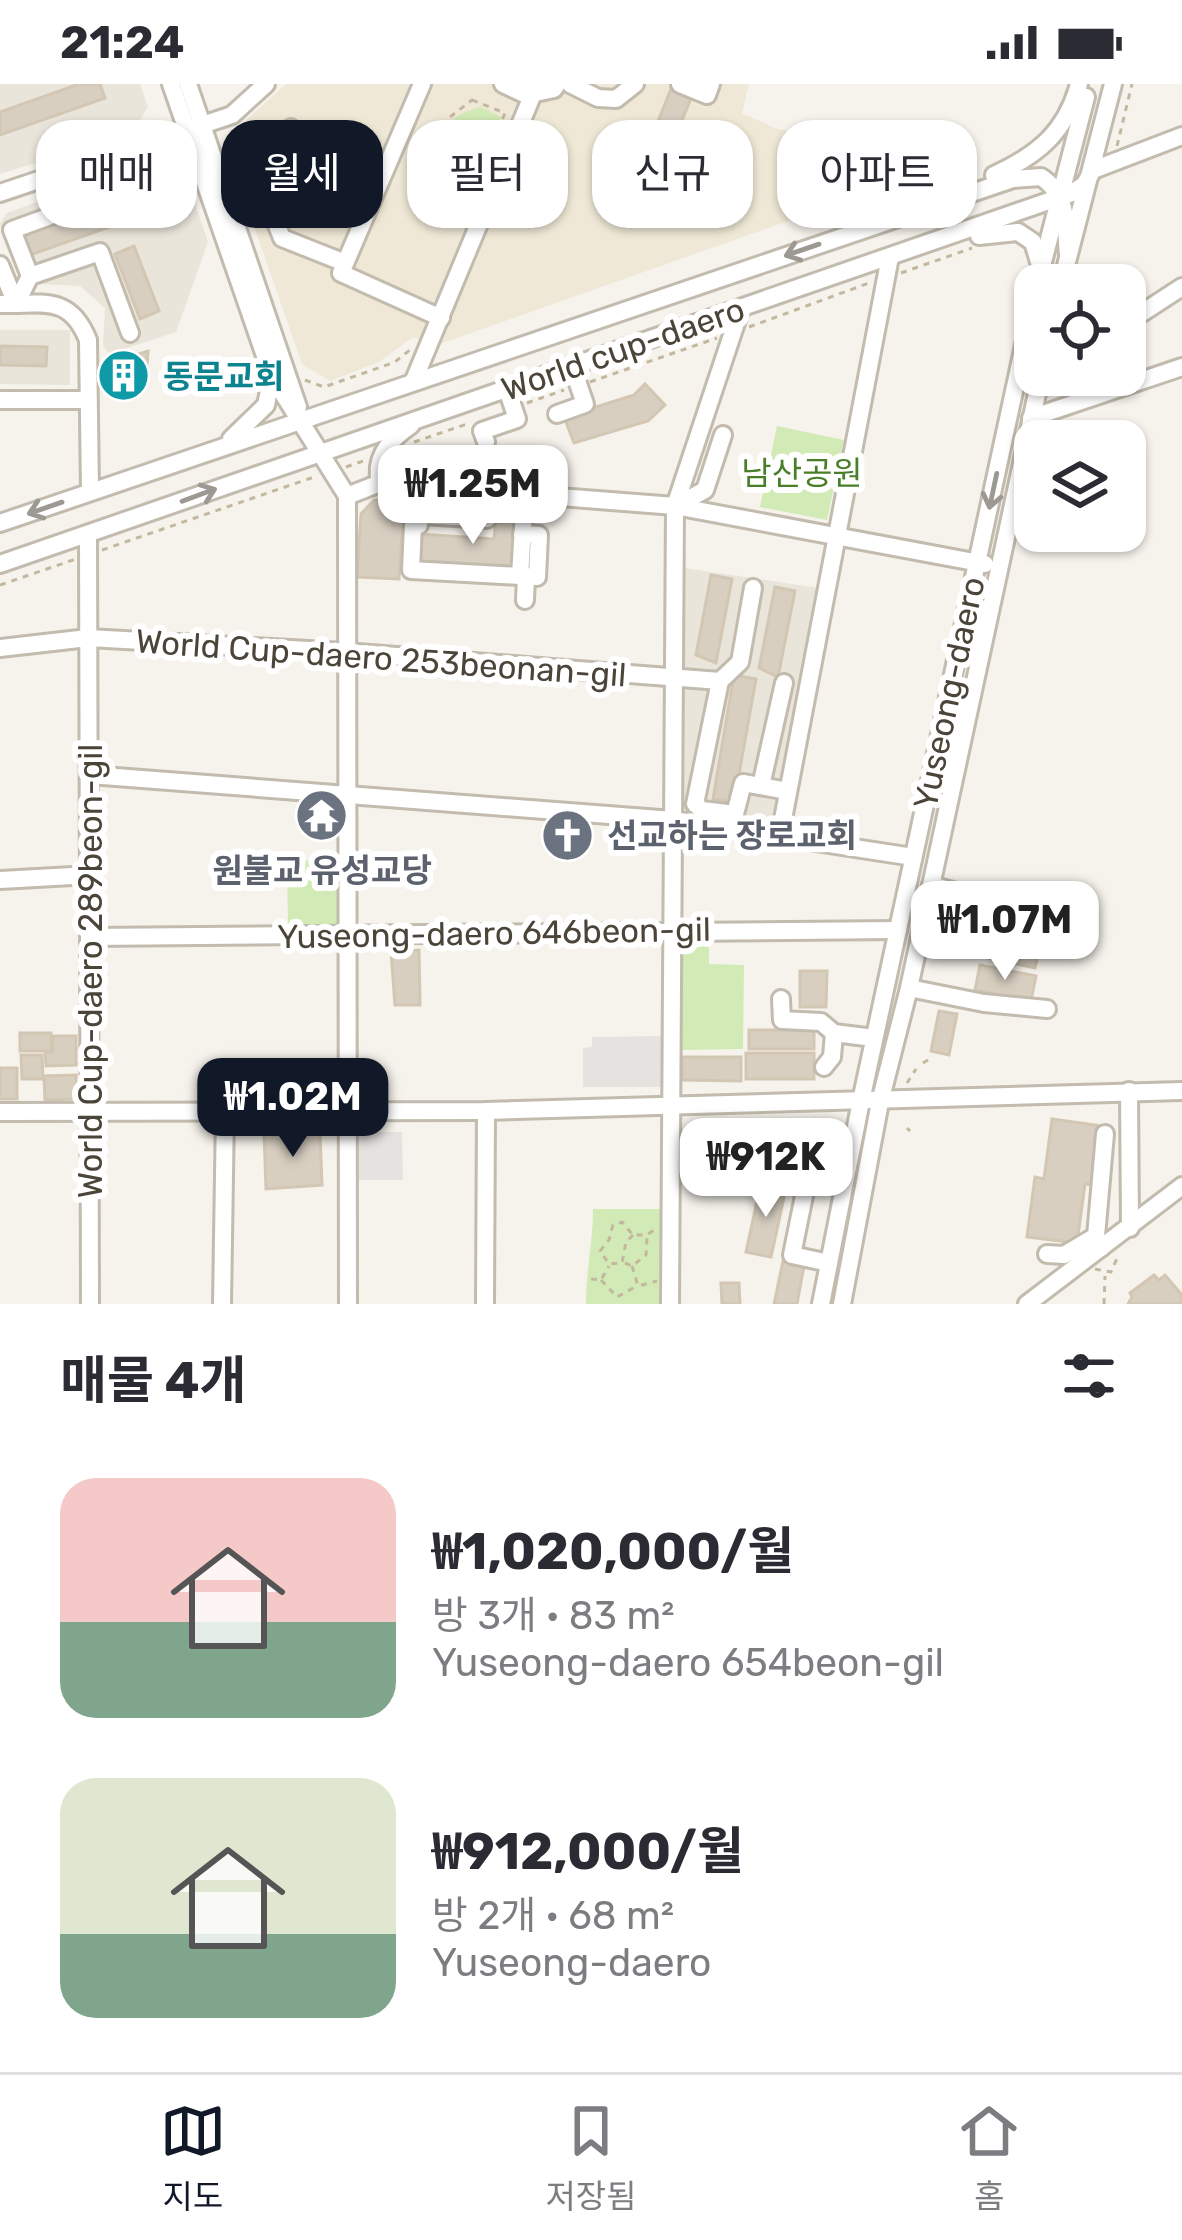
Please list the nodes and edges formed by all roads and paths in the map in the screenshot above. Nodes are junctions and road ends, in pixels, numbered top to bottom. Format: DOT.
graph roads {
  1 [pos="170,84"];
  2 [pos="188,84"];
  3 [pos="265,84"];
  4 [pos="422,84"];
  5 [pos="503,84"];
  6 [pos="557,84"];
  7 [pos="570,84"];
  8 [pos="634,84"];
  9 [pos="680,84"];
  10 [pos="711,84"];
  11 [pos="1079,84"];
  12 [pos="1088,84"];
  13 [pos="1113,84"];
  14 [pos="1132,84"];
  15 [pos="532,90"];
  16 [pos="190,120"];
  17 [pos="193,120"];
  18 [pos="197,127"];
  19 [pos="197,136"];
  20 [pos="1182,136"];
  21 [pos="1116,149"];
  22 [pos="1093,170"];
  23 [pos="36,182"];
  24 [pos="977,182"];
  25 [pos="472,191"];
  26 [pos="977,192"];
  27 [pos="0,194"];
  28 [pos="1061,196"];
  29 [pos="36,221"];
  30 [pos="278,228"];
  31 [pos="865,228"];
  32 [pos="951,228"];
  33 [pos="980,245"];
  34 [pos="914,248"];
  35 [pos="1068,255"];
  36 [pos="345,263"];
  37 [pos="1037,264"];
  38 [pos="1042,264"];
  39 [pos="1066,264"];
  40 [pos="0,265"];
  41 [pos="893,266"];
  42 [pos="30,276"];
  43 [pos="871,283"];
  44 [pos="1182,287"];
  45 [pos="8,304"];
  46 [pos="741,308"];
  47 [pos="1146,310"];
  48 [pos="441,317"];
  49 [pos="744,329"];
  50 [pos="130,333"];
  51 [pos="710,340"];
  52 [pos="417,343"];
  53 [pos="572,366"];
  54 [pos="1182,367"];
  55 [pos="287,376"];
  56 [pos="605,376"];
  57 [pos="414,380"];
  58 [pos="507,389"];
  59 [pos="1014,393"];
  60 [pos="554,394"];
  61 [pos="1036,396"];
  62 [pos="0,400"];
  63 [pos="88,400"];
  64 [pos="348,403"];
  65 [pos="524,404"];
  66 [pos="557,414"];
  67 [pos="420,418"];
  68 [pos="483,418"];
  69 [pos="1031,418"];
  70 [pos="300,420"];
  71 [pos="723,435"];
  72 [pos="416,442"];
  73 [pos="486,442"];
  74 [pos="221,447"];
  75 [pos="320,452"];
  76 [pos="373,460"];
  77 [pos="346,469"];
  78 [pos="314,477"];
  79 [pos="380,483"];
  80 [pos="424,487"];
  81 [pos="90,492"];
  82 [pos="525,494"];
  83 [pos="347,496"];
  84 [pos="675,506"];
  85 [pos="422,515"];
  86 [pos="487,519"];
  87 [pos="0,523"];
  88 [pos="88,534"];
  89 [pos="837,536"];
  90 [pos="103,549"];
  91 [pos="978,563"];
  92 [pos="0,564"];
  93 [pos="61,564"];
  94 [pos="1000,567"];
  95 [pos="523,576"];
  96 [pos="0,585"];
  97 [pos="753,588"];
  98 [pos="525,600"];
  99 [pos="88,638"];
  100 [pos="0,648"];
  101 [pos="345,652"];
  102 [pos="674,679"];
  103 [pos="720,681"];
  104 [pos="784,683"];
  105 [pos="90,775"];
  106 [pos="761,786"];
  107 [pos="788,790"];
  108 [pos="345,793"];
  109 [pos="673,820"];
  110 [pos="780,835"];
  111 [pos="914,857"];
  112 [pos="91,875"];
  113 [pos="0,880"];
  114 [pos="931,885"];
  115 [pos="898,930"];
  116 [pos="671,931"];
  117 [pos="348,935"];
  118 [pos="91,937"];
  119 [pos="953,948"];
  120 [pos="909,988"];
  121 [pos="782,999"];
  122 [pos="1048,1009"];
  123 [pos="834,1034"];
  124 [pos="874,1038"];
  125 [pos="824,1067"];
  126 [pos="916,1069"];
  127 [pos="907,1083"];
  128 [pos="1130,1091"];
  129 [pos="1182,1091"];
  130 [pos="870,1101"];
  131 [pos="670,1103"];
  132 [pos="91,1111"];
  133 [pos="224,1111"];
  134 [pos="486,1111"];
  135 [pos="0,1112"];
  136 [pos="348,1112"];
  137 [pos="1106,1134"];
  138 [pos="808,1181"];
  139 [pos="1182,1186"];
  140 [pos="669,1219"];
  141 [pos="1130,1228"];
  142 [pos="633,1234"];
  143 [pos="646,1235"];
  144 [pos="1105,1244"];
  145 [pos="1047,1254"];
  146 [pos="622,1263"];
  147 [pos="830,1263"];
  148 [pos="609,1264"];
  149 [pos="1090,1265"];
  150 [pos="632,1266"];
  151 [pos="1105,1273"];
  152 [pos="670,1279"];
  153 [pos="591,1280"];
  154 [pos="602,1280"];
  155 [pos="638,1286"];
  156 [pos="90,1304"];
  157 [pos="222,1304"];
  158 [pos="348,1304"];
  159 [pos="485,1304"];
  160 [pos="670,1304"];
  161 [pos="821,1304"];
  162 [pos="842,1304"];
  163 [pos="1027,1304"];
  164 [pos="1104,1304"];
  1 -- 16 [label="street"];
  2 -- 17 [label="street"];
  3 -- 18 [label="street"];
  4 -- 36 [label="street"];
  5 -- 15 [label="street"];
  6 -- 15 [label="street"];
  7 -- 8 [label="street"];
  9 -- 10 [label="street"];
  11 -- 24 [label="street"];
  12 -- 28 [label="street"];
  13 -- 22 [label="street"];
  14 -- 21 [label="path"];
  15 -- 48 [label="street"];
  19 -- 55 [label="street"];
  20 -- 22 [label="street, World cup-daero"];
  22 -- 28 [label="street, World cup-daero"];
  22 -- 35 [label="street"];
  23 -- 27 [label="street"];
  25 -- 25 [label="path"];
  26 -- 28 [label="street, World cup-daero"];
  28 -- 34 [label="street, World cup-daero"];
  28 -- 35 [label="street"];
  28 -- 38 [label="street"];
  29 -- 42 [label="street"];
  30 -- 36 [label="street"];
  31 -- 57 [label="street, World cup-daero, one-way"];
  32 -- 34 [label="street"];
  33 -- 41 [label="path"];
  34 -- 37 [label="street"];
  34 -- 41 [label="street, World cup-daero"];
  35 -- 39 [label="street"];
  36 -- 48 [label="street"];
  40 -- 45 [label="street"];
  41 -- 46 [label="street, World cup-daero"];
  41 -- 89 [label="street"];
  42 -- 45 [label="street"];
  42 -- 50 [label="street"];
  43 -- 49 [label="path"];
  44 -- 47 [label="street"];
  45 -- 63 [label="street"];
  46 -- 53 [label="street, World cup-daero"];
  46 -- 84 [label="street"];
  48 -- 57 [label="street"];
  51 -- 56 [label="path"];
  52 -- 55 [label="path"];
  53 -- 58 [label="street, World cup-daero"];
  53 -- 66 [label="street"];
  54 -- 69 [label="street"];
  55 -- 64 [label="street"];
  55 -- 70 [label="street"];
  55 -- 74 [label="street"];
  57 -- 64 [label="street, World cup-daero"];
  58 -- 67 [label="street, World cup-daero"];
  58 -- 73 [label="street"];
  59 -- 91 [label="street, Yuseong-daero, one-way"];
  60 -- 65 [label="path"];
  61 -- 69 [label="street, Yuseong-daero"];
  62 -- 63 [label="street"];
  63 -- 81 [label="street"];
  64 -- 70 [label="street, World cup-daero"];
  67 -- 75 [label="street, World cup-daero"];
  67 -- 79 [label="street"];
  68 -- 72 [label="path"];
  69 -- 94 [label="street, Yuseong-daero"];
  70 -- 74 [label="street, World cup-daero"];
  70 -- 75 [label="street"];
  71 -- 84 [label="street"];
  74 -- 81 [label="street, World cup-daero"];
  75 -- 83 [label="street"];
  88 -- 75 [label="street, World cup-daero, one-way"];
  76 -- 77 [label="path"];
  78 -- 90 [label="path"];
  79 -- 80 [label="street"];
  79 -- 83 [label="street"];
  80 -- 82 [label="street"];
  80 -- 85 [label="street"];
  81 -- 87 [label="street, World cup-daero, one-way"];
  82 -- 84 [label="street"];
  82 -- 95 [label="street"];
  83 -- 101 [label="street"];
  84 -- 89 [label="street"];
  84 -- 102 [label="street"];
  85 -- 86 [label="street"];
  85 -- 95 [label="street"];
  88 -- 92 [label="street, World cup-daero"];
  88 -- 99 [label="street, World Cup-daero 289beon-gil"];
  89 -- 91 [label="street"];
  89 -- 107 [label="street"];
  91 -- 94 [label="street"];
  91 -- 111 [label="street, Yuseong-daero"];
  93 -- 96 [label="path"];
  94 -- 114 [label="street, Yuseong-daero"];
  95 -- 98 [label="street"];
  97 -- 103 [label="street"];
  99 -- 100 [label="street"];
  99 -- 101 [label="street, World Cup-daero 253beonan-gil"];
  99 -- 105 [label="street, World Cup-daero 289beon-gil"];
  101 -- 102 [label="street, World Cup-daero 253beonan-gil"];
  101 -- 108 [label="street"];
  102 -- 103 [label="street, World Cup-daero 253beonan-gil"];
  102 -- 109 [label="street"];
  103 -- 106 [label="street"];
  104 -- 106 [label="street"];
  105 -- 108 [label="street"];
  105 -- 112 [label="street, World Cup-daero 289beon-gil"];
  106 -- 107 [label="street"];
  107 -- 110 [label="street"];
  108 -- 109 [label="street"];
  108 -- 117 [label="street"];
  109 -- 110 [label="street"];
  109 -- 116 [label="street"];
  110 -- 111 [label="street"];
  111 -- 115 [label="street, Yuseong-daero"];
  112 -- 113 [label="street"];
  112 -- 118 [label="street, World Cup-daero 289beon-gil"];
  114 -- 119 [label="street"];
  114 -- 120 [label="street, Yuseong-daero"];
  115 -- 116 [label="street, Yuseong-daero 646beon-gil"];
  115 -- 124 [label="street, Yuseong-daero"];
  116 -- 117 [label="street, Yuseong-daero 646beon-gil"];
  116 -- 131 [label="street"];
  117 -- 118 [label="street, Yuseong-daero 646beon-gil"];
  117 -- 136 [label="street"];
  118 -- 132 [label="street, World Cup-daero 289beon-gil"];
  120 -- 122 [label="street"];
  120 -- 130 [label="street, Yuseong-daero"];
  121 -- 123 [label="street"];
  123 -- 124 [label="street"];
  123 -- 125 [label="street"];
  124 -- 130 [label="street, Yuseong-daero"];
  126 -- 127 [label="path"];
  128 -- 129 [label="street"];
  128 -- 130 [label="street"];
  128 -- 141 [label="street"];
  130 -- 131 [label="street"];
  130 -- 147 [label="street, Yuseong-daero"];
  130 -- 162 [label="street, Yuseong-daero"];
  131 -- 134 [label="street"];
  131 -- 140 [label="street"];
  132 -- 133 [label="street"];
  132 -- 135 [label="street"];
  132 -- 156 [label="street, World Cup-daero 289beon-gil"];
  133 -- 136 [label="street"];
  133 -- 157 [label="street"];
  134 -- 136 [label="street"];
  134 -- 159 [label="street"];
  136 -- 158 [label="street"];
  137 -- 144 [label="street"];
  138 -- 147 [label="street"];
  139 -- 141 [label="street"];
  140 -- 143 [label="path"];
  140 -- 152 [label="street"];
  141 -- 144 [label="street"];
  142 -- 143 [label="path"];
  142 -- 146 [label="path"];
  142 -- 148 [label="path"];
  143 -- 150 [label="path"];
  144 -- 145 [label="street"];
  144 -- 151 [label="path"];
  144 -- 163 [label="street"];
  146 -- 148 [label="path"];
  146 -- 150 [label="path"];
  147 -- 161 [label="street, Yuseong-daero"];
  148 -- 154 [label="path"];
  149 -- 151 [label="path"];
  150 -- 155 [label="path"];
  151 -- 164 [label="path"];
  152 -- 155 [label="path"];
  152 -- 160 [label="street"];
  153 -- 154 [label="path"];
  154 -- 155 [label="path"];
}
